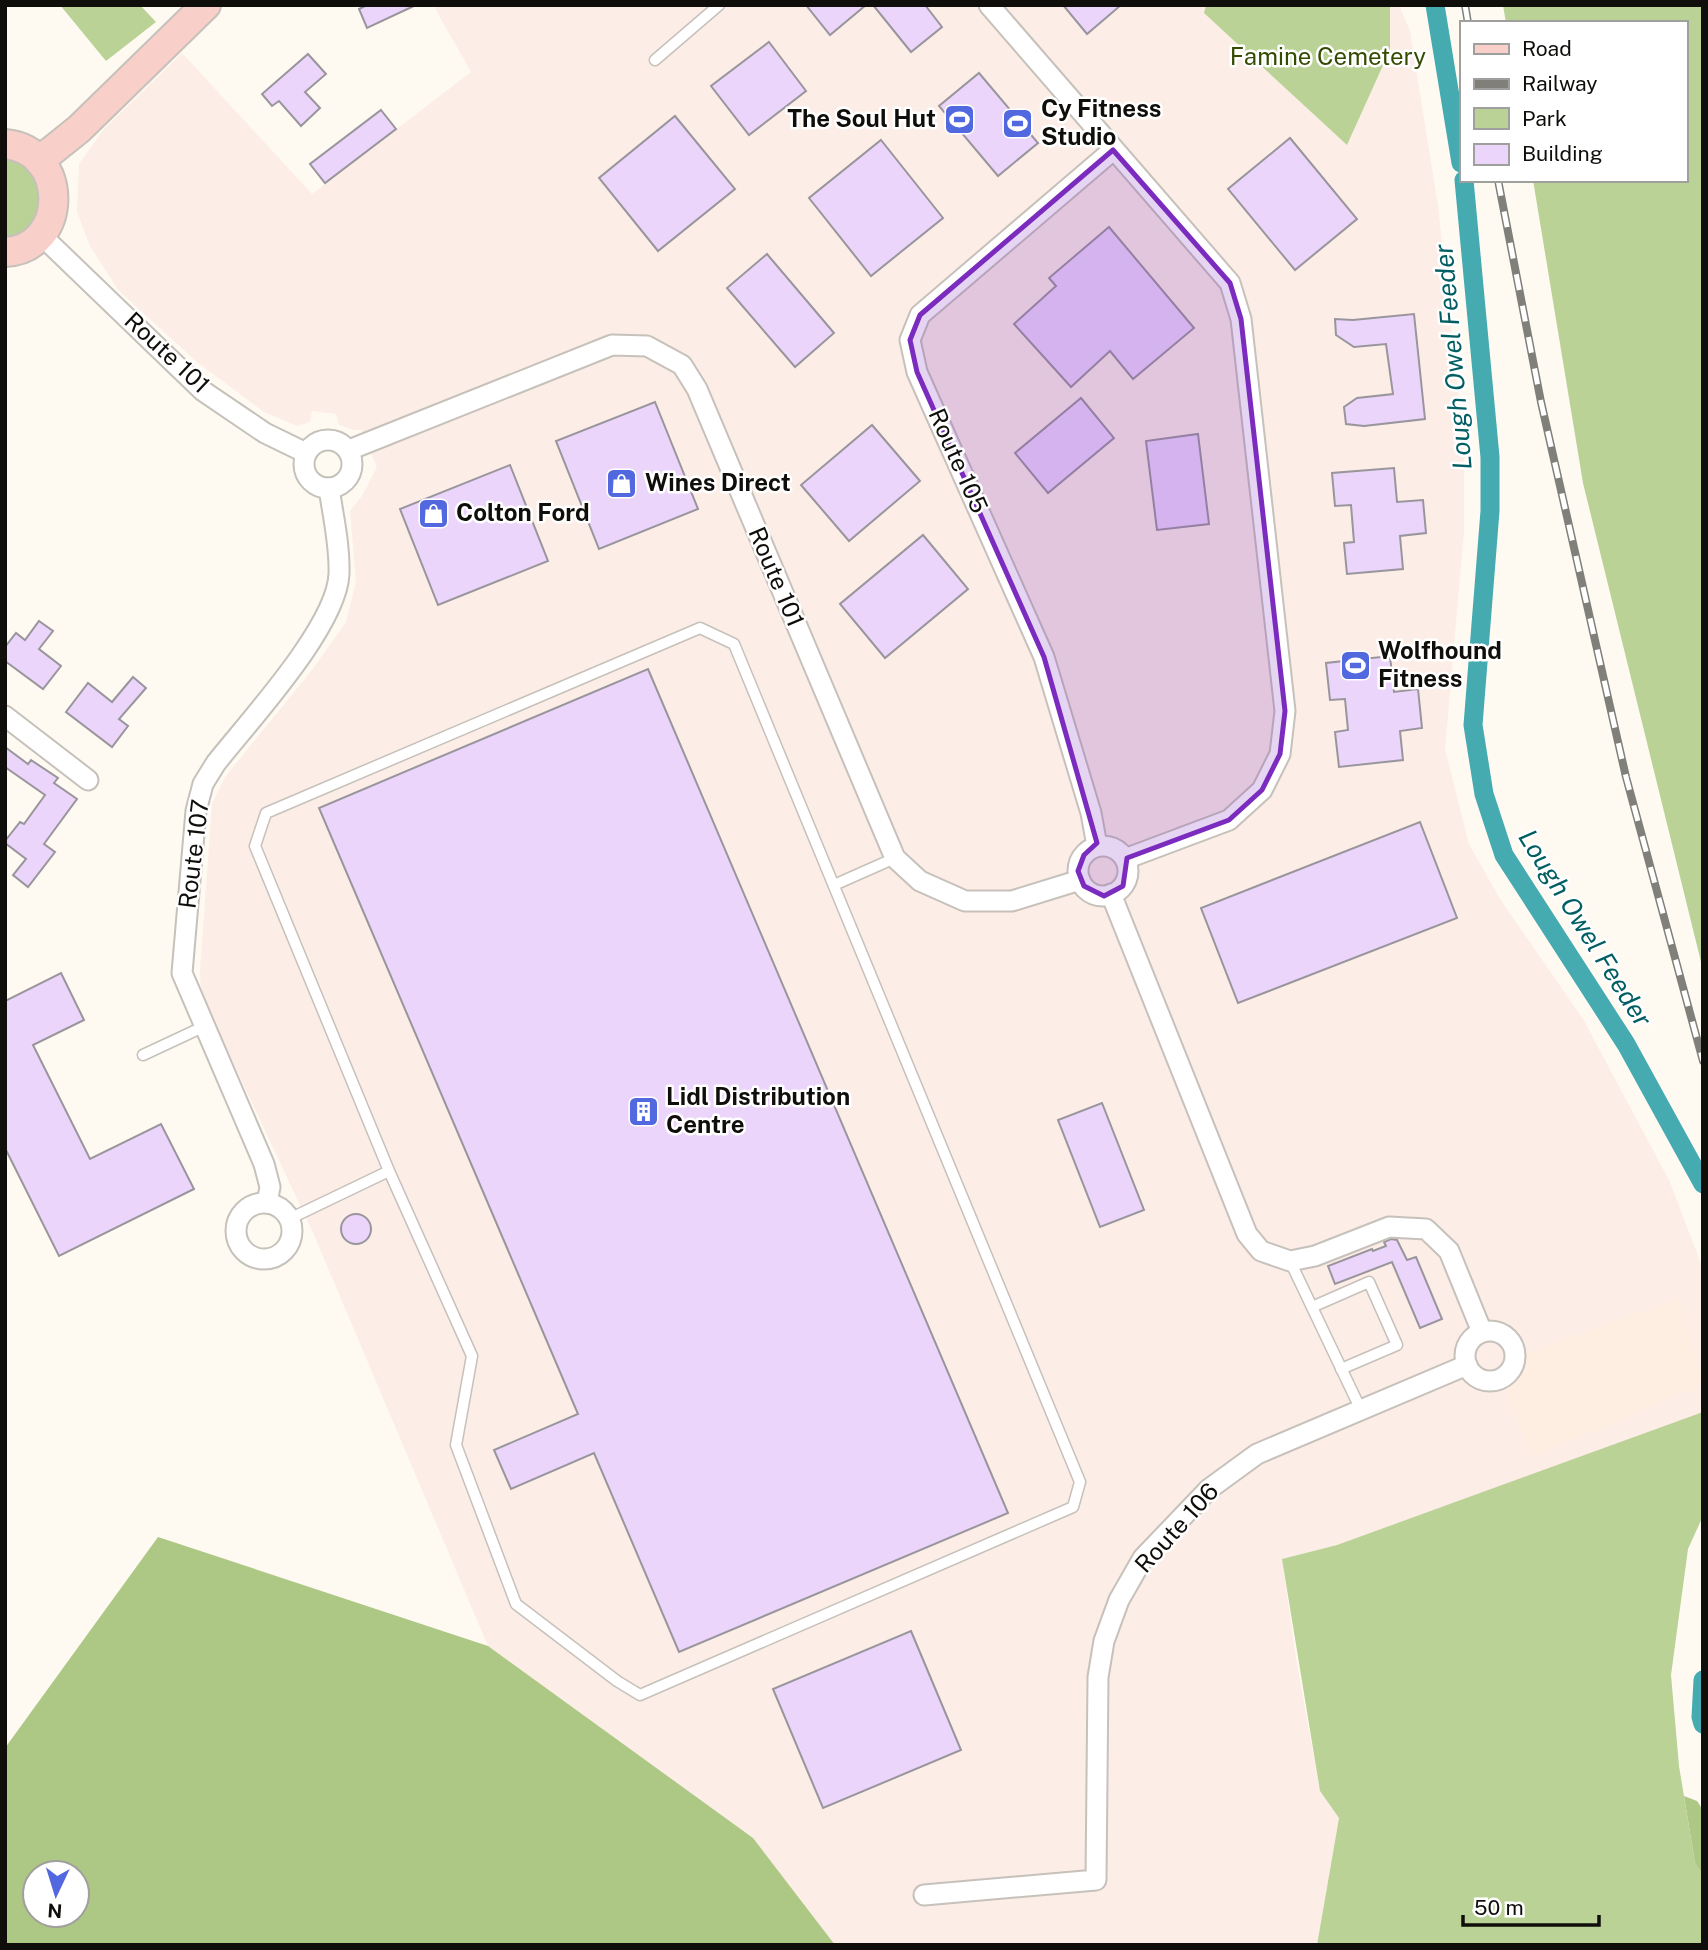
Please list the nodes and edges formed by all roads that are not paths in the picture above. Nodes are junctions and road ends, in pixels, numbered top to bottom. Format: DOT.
graph roads {
  1 [pos="206,5"];
  2 [pos="719,5"];
  3 [pos="989,5"];
  4 [pos="655,60"];
  5 [pos="5,144"];
  6 [pos="1113,150"];
  7 [pos="39,160"];
  8 [pos="41,235"];
  9 [pos="5,253"];
  10 [pos="349,450"];
  11 [pos="306,453"];
  12 [pos="329,488"];
  13 [pos="5,716"];
  14 [pos="89,779"];
  15 [pos="1097,846"];
  16 [pos="895,858"];
  17 [pos="1125,859"];
  18 [pos="1080,880"];
  19 [pos="834,885"];
  20 [pos="1111,894"];
  21 [pos="205,1026"];
  22 [pos="143,1055"];
  23 [pos="389,1171"];
  24 [pos="267,1203"];
  25 [pos="289,1219"];
  26 [pos="1290,1261"];
  27 [pos="1312,1307"];
  28 [pos="1482,1332"];
  29 [pos="1466,1365"];
  30 [pos="1342,1369"];
  31 [pos="1361,1410"];
  32 [pos="924,1895"];
  1 -- 7 [label="main road"];
  2 -- 4 [label="lane"];
  3 -- 6 [label="street"];
  5 -- 7 [label="main road"];
  6 -- 15 [label="street, Route 105"];
  6 -- 17 [label="street"];
  7 -- 8 [label="main road"];
  8 -- 9 [label="main road"];
  8 -- 11 [label="street, Route 101"];
  10 -- 11 [label="street"];
  10 -- 12 [label="street"];
  10 -- 16 [label="street, Route 101"];
  11 -- 12 [label="street"];
  12 -- 21 [label="street, Route 107"];
  13 -- 14 [label="street"];
  15 -- 17 [label="street"];
  15 -- 18 [label="street"];
  16 -- 18 [label="street, Route 101"];
  16 -- 19 [label="lane"];
  17 -- 20 [label="street"];
  18 -- 20 [label="street"];
  19 -- 23 [label="lane"];
  19 -- 23 [label="lane"];
  20 -- 26 [label="street"];
  21 -- 22 [label="lane"];
  21 -- 24 [label="street, Route 107"];
  23 -- 25 [label="lane"];
  24 -- 25 [label="street"];
  24 -- 25 [label="street"];
  26 -- 27 [label="lane"];
  26 -- 28 [label="street"];
  27 -- 30 [label="lane"];
  27 -- 30 [label="lane"];
  28 -- 29 [label="street"];
  28 -- 29 [label="street"];
  29 -- 31 [label="street, Route 106"];
  30 -- 31 [label="lane"];
  31 -- 32 [label="street, Route 106"];
}
